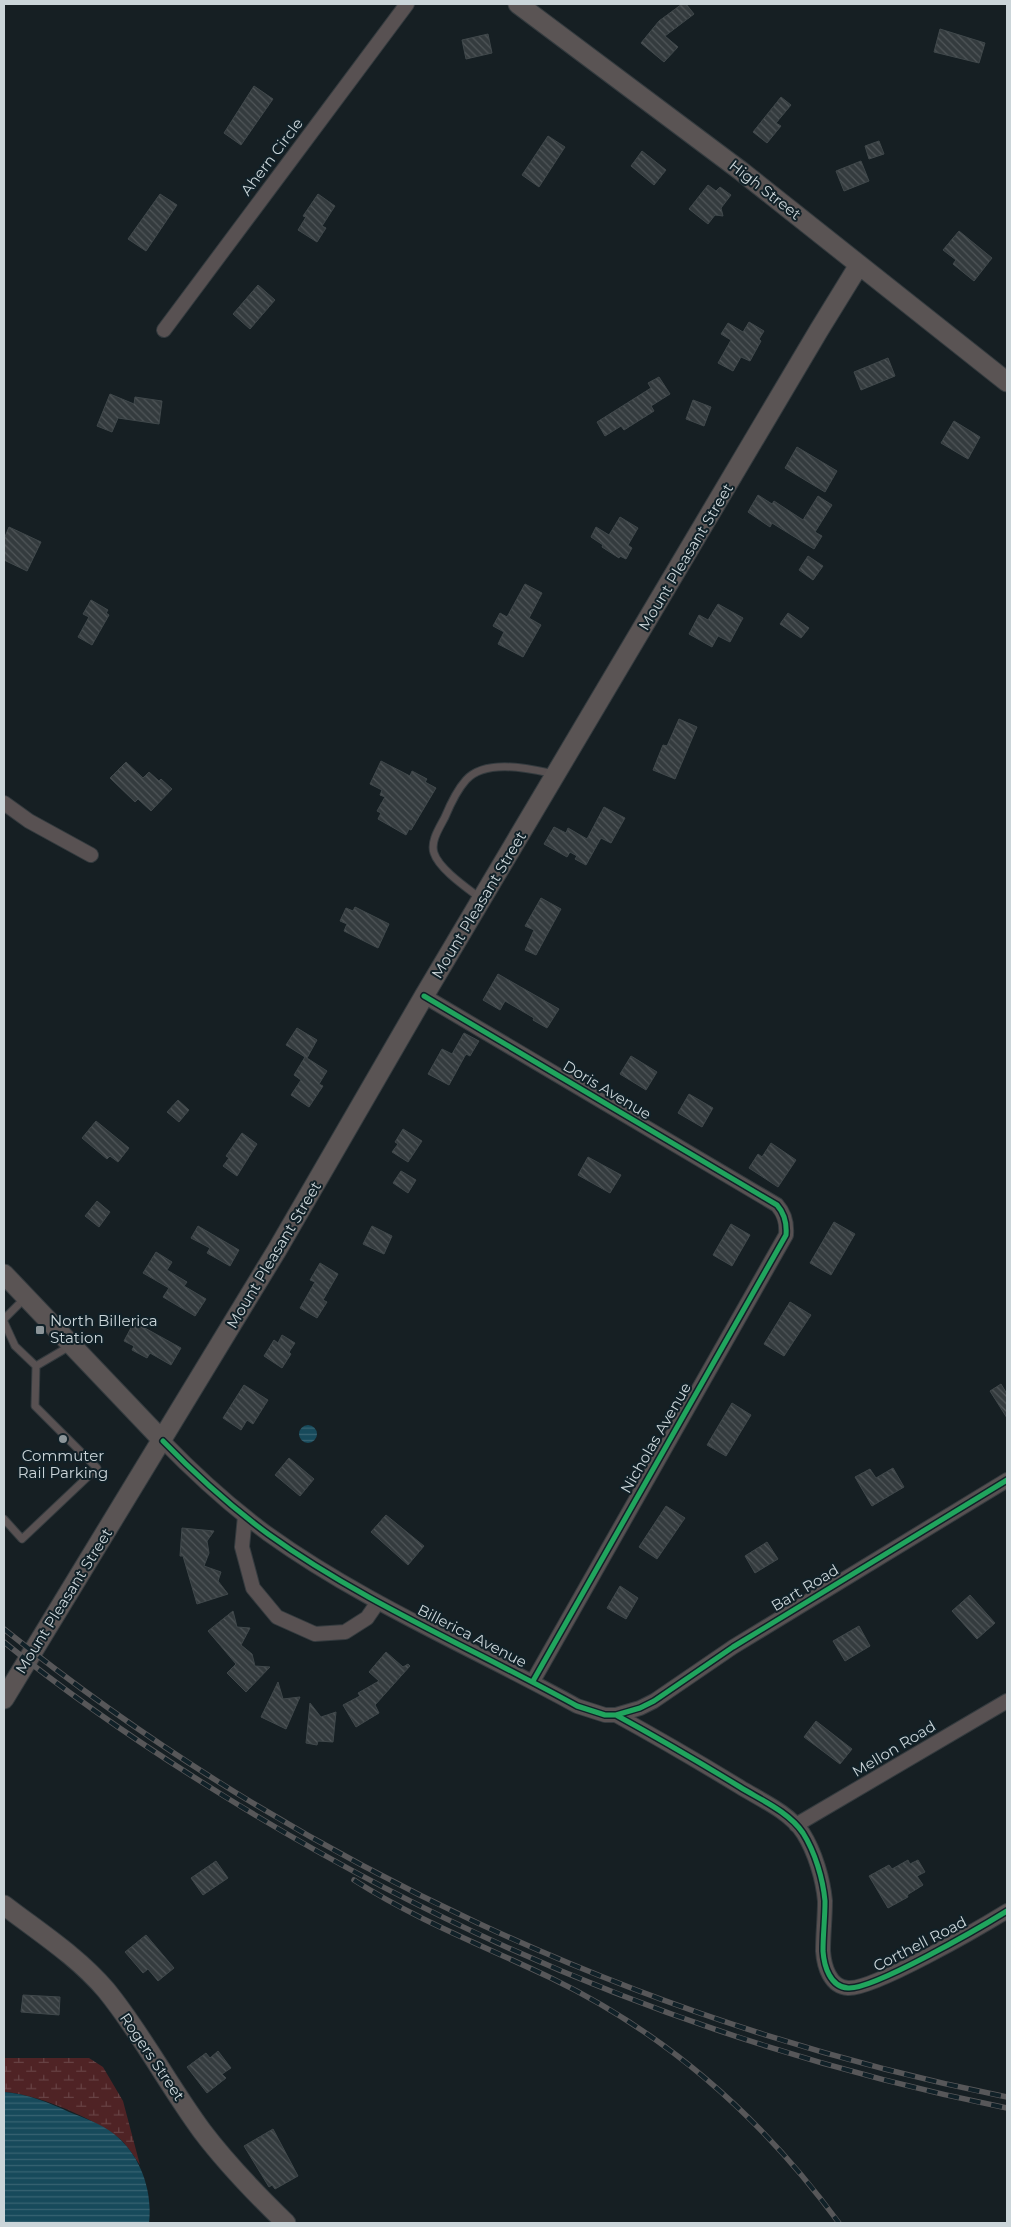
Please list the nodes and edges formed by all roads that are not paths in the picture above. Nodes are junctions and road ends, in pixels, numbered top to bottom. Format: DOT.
graph roads {
  1 [pos="407,4"];
  2 [pos="518,4"];
  3 [pos="859,265"];
  4 [pos="164,330"];
  5 [pos="1007,382"];
  6 [pos="557,774"];
  7 [pos="4,803"];
  8 [pos="91,855"];
  9 [pos="482,900"];
  10 [pos="424,996"];
  11 [pos="777,1205"];
  12 [pos="4,1274"];
  13 [pos="26,1297"];
  14 [pos="4,1320"];
  15 [pos="72,1345"];
  16 [pos="36,1366"];
  17 [pos="163,1441"];
  18 [pos="1007,1480"];
  19 [pos="244,1516"];
  20 [pos="4,1519"];
  21 [pos="378,1602"];
  22 [pos="533,1682"];
  23 [pos="5,1695"];
  24 [pos="1007,1700"];
  25 [pos="616,1715"];
  26 [pos="796,1825"];
  27 [pos="4,1906"];
  28 [pos="1007,1911"];
  29 [pos="840,1986"];
  30 [pos="286,2223"];
  1 -- 4 [label="street, Ahern Circle"];
  2 -- 3 [label="main road, High Street"];
  3 -- 5 [label="main road, High Street"];
  3 -- 6 [label="main road, Mount Pleasant Street"];
  6 -- 9 [label="main road, Mount Pleasant Street"];
  6 -- 9 [label="lane"];
  7 -- 8 [label="street"];
  9 -- 10 [label="main road, Mount Pleasant Street"];
  10 -- 11 [label="street, Doris Avenue"];
  10 -- 17 [label="main road, Mount Pleasant Street"];
  11 -- 22 [label="street, Nicholas Avenue"];
  12 -- 13 [label="main road, Billerica Avenue"];
  13 -- 14 [label="lane"];
  13 -- 15 [label="main road, Billerica Avenue"];
  14 -- 16 [label="lane"];
  15 -- 16 [label="lane"];
  15 -- 17 [label="main road, Billerica Avenue"];
  16 -- 20 [label="lane"];
  17 -- 19 [label="street, Billerica Avenue"];
  17 -- 23 [label="main road, Mount Pleasant Street"];
  18 -- 25 [label="street, Bart Road"];
  19 -- 21 [label="street, Billerica Avenue"];
  19 -- 21 [label="street"];
  21 -- 22 [label="street, Billerica Avenue"];
  22 -- 25 [label="street, Billerica Avenue"];
  24 -- 26 [label="street, Mellon Road"];
  25 -- 26 [label="street, Billerica Avenue"];
  26 -- 29 [label="street, Billerica Avenue"];
  27 -- 30 [label="main road, Rogers Street"];
  28 -- 29 [label="street, Corthell Road"];
}
